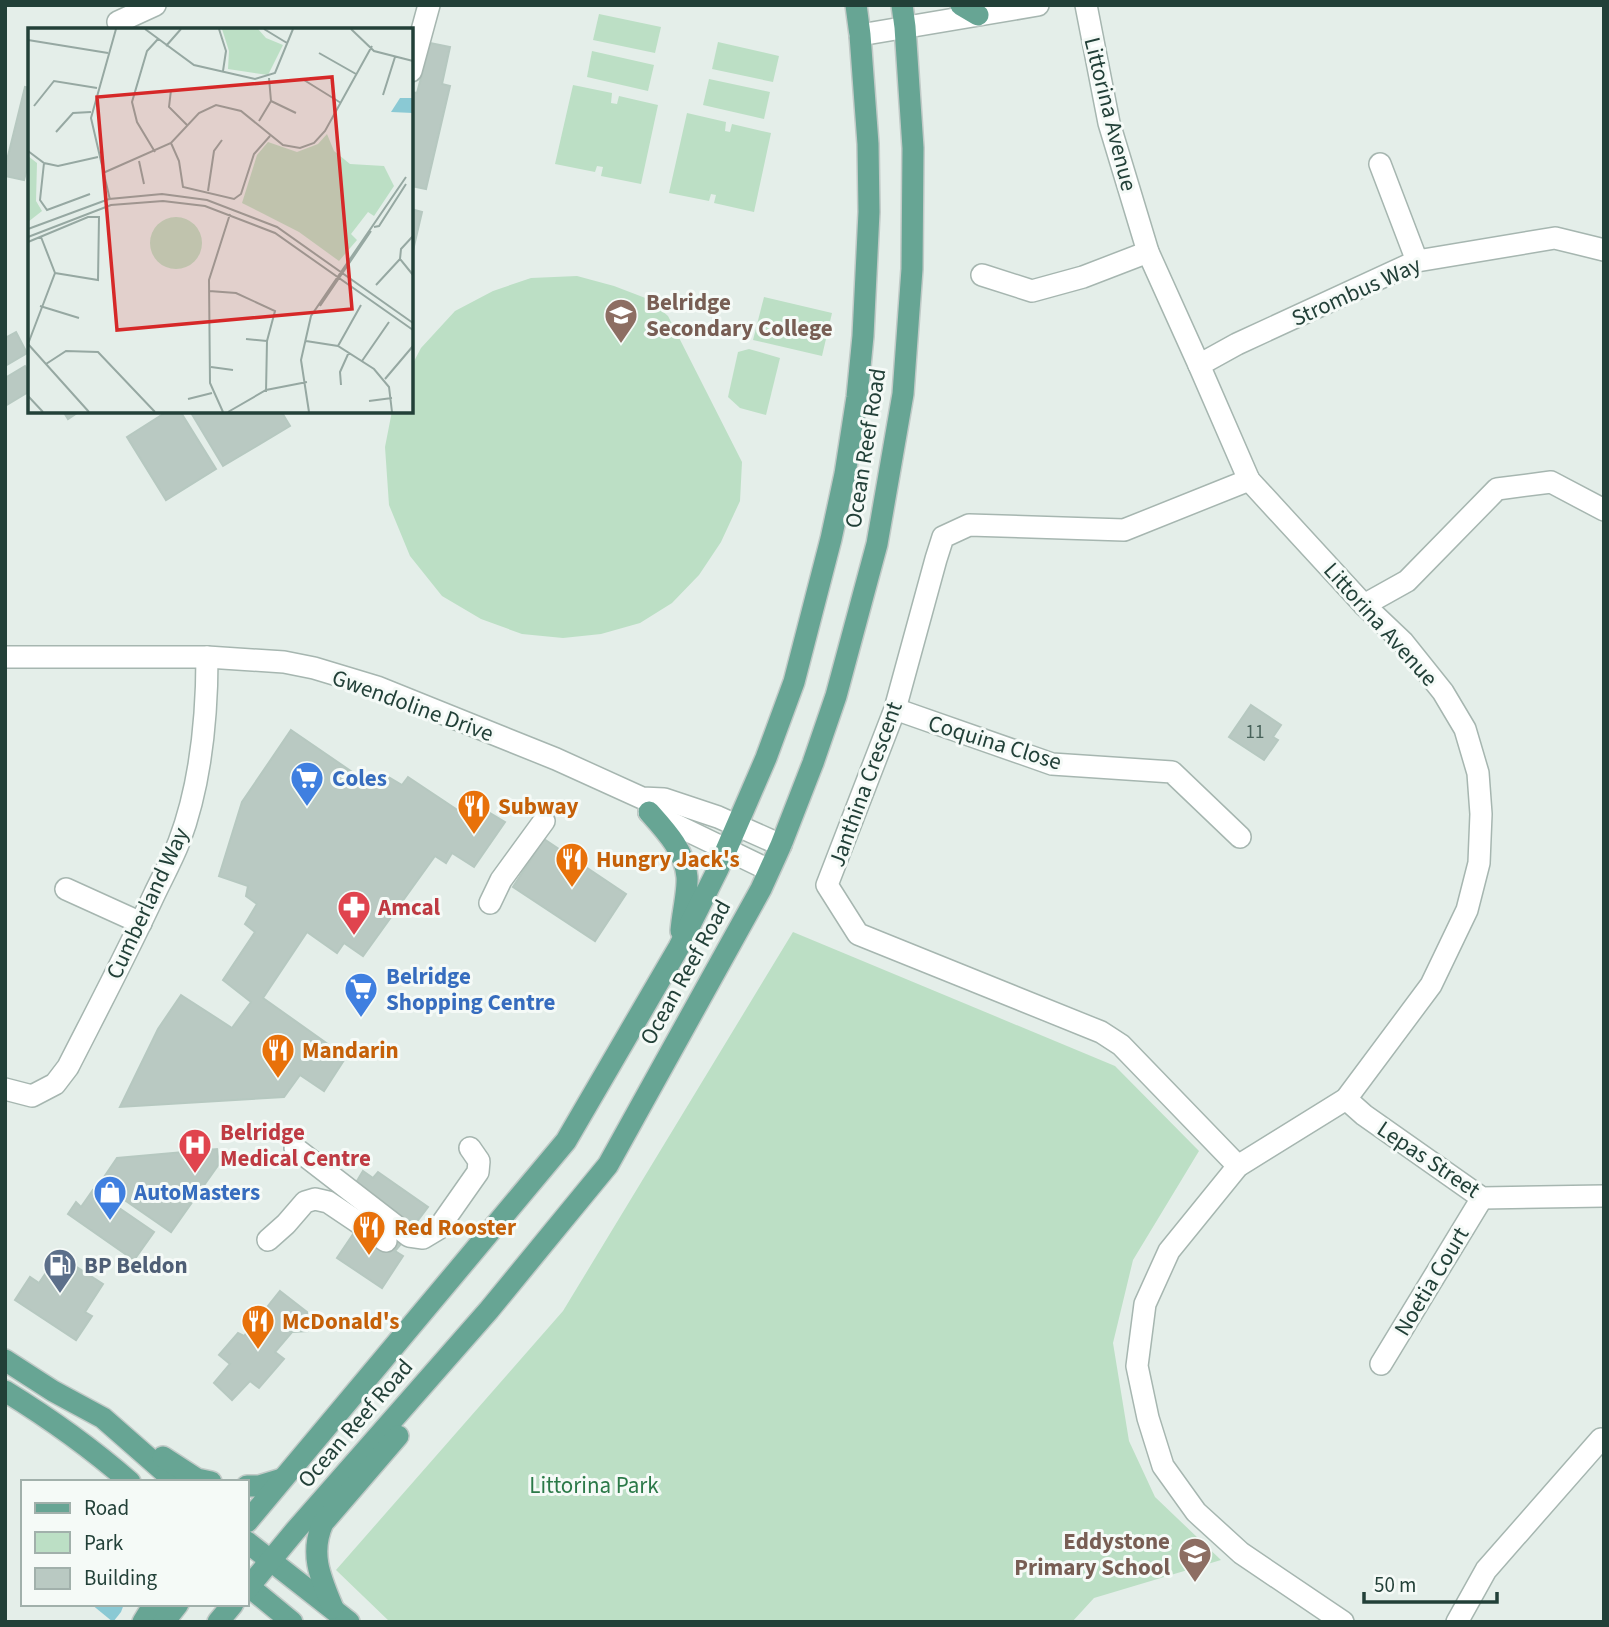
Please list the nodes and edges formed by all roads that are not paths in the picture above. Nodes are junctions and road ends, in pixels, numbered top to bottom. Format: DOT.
graph roads {
  1 [pos="155,5"];
  2 [pos="429,5"];
  3 [pos="856,5"];
  4 [pos="902,5"];
  5 [pos="1038,5"];
  6 [pos="1086,5"];
  7 [pos="969,10"];
  8 [pos="118,22"];
  9 [pos="905,27"];
  10 [pos="860,35"];
  11 [pos="413,64"];
  12 [pos="1380,164"];
  13 [pos="1604,250"];
  14 [pos="1148,252"];
  15 [pos="1417,261"];
  16 [pos="982,275"];
  17 [pos="1199,365"];
  18 [pos="1249,481"];
  19 [pos="1604,510"];
  20 [pos="1364,604"];
  21 [pos="5,657"];
  22 [pos="207,657"];
  23 [pos="895,709"];
  24 [pos="645,805"];
  25 [pos="544,821"];
  26 [pos="738,826"];
  27 [pos="1240,837"];
  28 [pos="781,845"];
  29 [pos="727,849"];
  30 [pos="769,870"];
  31 [pos="66,889"];
  32 [pos="490,903"];
  33 [pos="141,922"];
  34 [pos="679,947"];
  35 [pos="5,1089"];
  36 [pos="1346,1099"];
  37 [pos="295,1148"];
  38 [pos="470,1148"];
  39 [pos="1238,1166"];
  40 [pos="1604,1196"];
  41 [pos="1482,1198"];
  42 [pos="268,1240"];
  43 [pos="386,1241"];
  44 [pos="489,1310"];
  45 [pos="5,1360"];
  46 [pos="1381,1364"];
  47 [pos="5,1391"];
  48 [pos="53,1391"];
  49 [pos="103,1418"];
  50 [pos="1601,1439"];
  51 [pos="80,1440"];
  52 [pos="282,1479"];
  53 [pos="128,1480"];
  54 [pos="174,1480"];
  55 [pos="202,1480"];
  56 [pos="248,1486"];
  57 [pos="248,1520"];
  58 [pos="248,1543"];
  59 [pos="270,1561"];
  60 [pos="248,1586"];
  61 [pos="248,1588"];
  62 [pos="153,1606"];
  63 [pos="176,1606"];
  64 [pos="231,1606"];
  65 [pos="341,1615"];
  66 [pos="143,1622"];
  67 [pos="164,1622"];
  68 [pos="218,1622"];
  69 [pos="292,1622"];
  70 [pos="1343,1622"];
  71 [pos="1457,1622"];
  1 -- 8 [label="street"];
  2 -- 11 [label="street"];
  3 -- 10 [label="main road, Ocean Reef Road"];
  4 -- 9 [label="main road, Ocean Reef Road"];
  5 -- 7 [label="street"];
  6 -- 14 [label="street, Littorina Avenue"];
  7 -- 9 [label="street"];
  9 -- 10 [label="street"];
  9 -- 28 [label="main road, Ocean Reef Road"];
  10 -- 26 [label="main road, Ocean Reef Road"];
  12 -- 15 [label="street"];
  13 -- 15 [label="street, Strombus Way"];
  14 -- 16 [label="street"];
  14 -- 17 [label="street, Littorina Avenue"];
  15 -- 17 [label="street, Strombus Way"];
  17 -- 18 [label="street, Littorina Avenue"];
  18 -- 20 [label="street, Littorina Avenue"];
  18 -- 23 [label="street, Janthina Crescent"];
  19 -- 20 [label="street"];
  20 -- 36 [label="street, Littorina Avenue"];
  21 -- 22 [label="street, Gwendoline Drive"];
  22 -- 24 [label="street, Gwendoline Drive"];
  22 -- 33 [label="street, Cumberland Way"];
  23 -- 27 [label="street, Coquina Close"];
  23 -- 39 [label="street, Janthina Crescent"];
  24 -- 26 [label="street, Gwendoline Drive"];
  24 -- 29 [label="street, Gwendoline Drive"];
  24 -- 34 [label="main road"];
  25 -- 32 [label="street"];
  26 -- 28 [label="street, Gwendoline Drive"];
  26 -- 29 [label="main road, Ocean Reef Road"];
  28 -- 30 [label="main road, Ocean Reef Road"];
  29 -- 30 [label="street, Gwendoline Drive"];
  29 -- 34 [label="main road, Ocean Reef Road"];
  30 -- 44 [label="main road, Ocean Reef Road"];
  31 -- 33 [label="street"];
  33 -- 35 [label="street, Cumberland Way"];
  34 -- 52 [label="main road, Ocean Reef Road"];
  36 -- 39 [label="street, Littorina Avenue"];
  36 -- 41 [label="street, Lepas Street"];
  37 -- 38 [label="street"];
  39 -- 70 [label="street, Littorina Avenue"];
  40 -- 41 [label="street, Lepas Street"];
  41 -- 46 [label="street, Noetia Court"];
  42 -- 43 [label="street"];
  44 -- 59 [label="main road, Ocean Reef Road"];
  44 -- 65 [label="main road"];
  45 -- 48 [label="main road"];
  47 -- 51 [label="main road"];
  48 -- 49 [label="main road"];
  48 -- 51 [label="main road"];
  49 -- 54 [label="main road"];
  49 -- 55 [label="main road"];
  50 -- 71 [label="street"];
  51 -- 53 [label="main road"];
  52 -- 56 [label="main road"];
  52 -- 57 [label="main road, Ocean Reef Road"];
  58 -- 59 [label="main road"];
  59 -- 60 [label="main road, Ocean Reef Road"];
  59 -- 65 [label="main road"];
  61 -- 69 [label="main road"];
  62 -- 66 [label="main road"];
  63 -- 67 [label="main road"];
  64 -- 68 [label="main road"];
}
